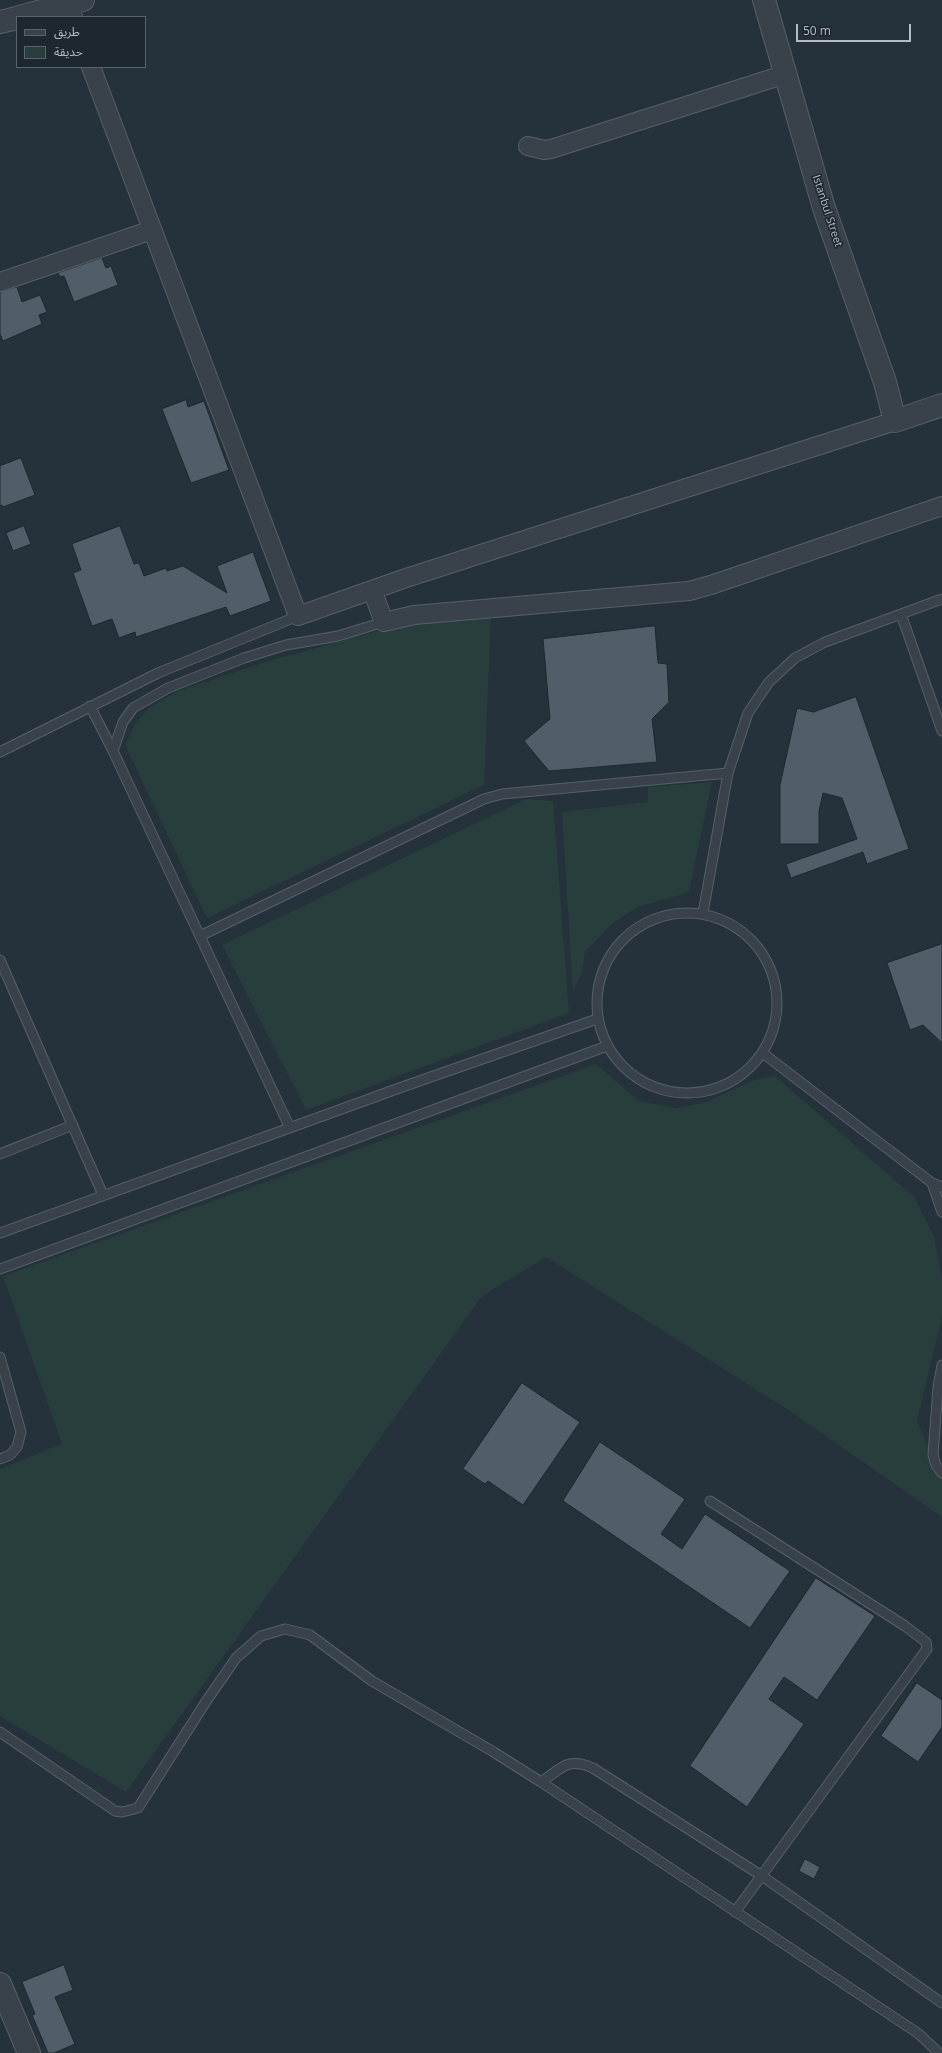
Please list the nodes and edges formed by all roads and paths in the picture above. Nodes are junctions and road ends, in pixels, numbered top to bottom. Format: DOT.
graph roads {
  1 [pos="764,0"];
  2 [pos="75,7"];
  3 [pos="24,16"];
  4 [pos="16,18"];
  5 [pos="0,22"];
  6 [pos="92,68"];
  7 [pos="786,74"];
  8 [pos="528,146"];
  9 [pos="152,230"];
  10 [pos="0,282"];
  11 [pos="942,405"];
  12 [pos="895,421"];
  13 [pos="942,506"];
  14 [pos="372,590"];
  15 [pos="942,599"];
  16 [pos="901,614"];
  17 [pos="298,616"];
  18 [pos="384,622"];
  19 [pos="90,706"];
  20 [pos="942,731"];
  21 [pos="113,750"];
  22 [pos="0,752"];
  23 [pos="728,773"];
  24 [pos="703,913"];
  25 [pos="200,936"];
  26 [pos="0,960"];
  27 [pos="597,1019"];
  28 [pos="607,1046"];
  29 [pos="764,1054"];
  30 [pos="73,1125"];
  31 [pos="290,1128"];
  32 [pos="0,1154"];
  33 [pos="932,1183"];
  34 [pos="942,1187"];
  35 [pos="103,1195"];
  36 [pos="942,1212"];
  37 [pos="0,1233"];
  38 [pos="0,1269"];
  39 [pos="0,1357"];
  40 [pos="942,1365"];
  41 [pos="0,1459"];
  42 [pos="942,1474"];
  43 [pos="710,1501"];
  44 [pos="0,1732"];
  45 [pos="541,1782"];
  46 [pos="762,1876"];
  47 [pos="735,1912"];
  48 [pos="1,1989"];
  49 [pos="942,2003"];
  50 [pos="29,2053"];
  51 [pos="939,2053"];
  1 -- 7 [label="street, Istanbul Street"];
  2 -- 3 [label="street"];
  4 -- 5 [label="street"];
  6 -- 9 [label="street"];
  7 -- 8 [label="street"];
  7 -- 12 [label="street, Istanbul Street"];
  9 -- 10 [label="street"];
  9 -- 17 [label="street"];
  11 -- 12 [label="street"];
  12 -- 14 [label="street"];
  13 -- 18 [label="street"];
  14 -- 17 [label="street"];
  14 -- 18 [label="street"];
  15 -- 16 [label="lane"];
  16 -- 20 [label="lane"];
  16 -- 23 [label="lane"];
  17 -- 19 [label="lane"];
  18 -- 21 [label="lane"];
  19 -- 21 [label="lane"];
  19 -- 22 [label="lane"];
  21 -- 25 [label="lane"];
  23 -- 24 [label="lane"];
  23 -- 25 [label="lane"];
  24 -- 27 [label="lane"];
  24 -- 29 [label="lane"];
  25 -- 31 [label="lane"];
  26 -- 30 [label="lane"];
  27 -- 28 [label="lane"];
  27 -- 31 [label="lane"];
  28 -- 29 [label="lane"];
  28 -- 38 [label="lane"];
  29 -- 33 [label="lane"];
  30 -- 32 [label="lane"];
  30 -- 35 [label="lane"];
  31 -- 35 [label="lane"];
  33 -- 34 [label="lane"];
  33 -- 36 [label="lane"];
  35 -- 37 [label="lane"];
  39 -- 41 [label="lane"];
  40 -- 42 [label="lane"];
  43 -- 46 [label="lane"];
  44 -- 45 [label="lane"];
  45 -- 46 [label="lane"];
  45 -- 47 [label="lane"];
  46 -- 47 [label="lane"];
  46 -- 49 [label="lane"];
  47 -- 51 [label="lane"];
  48 -- 50 [label="street"];
}
